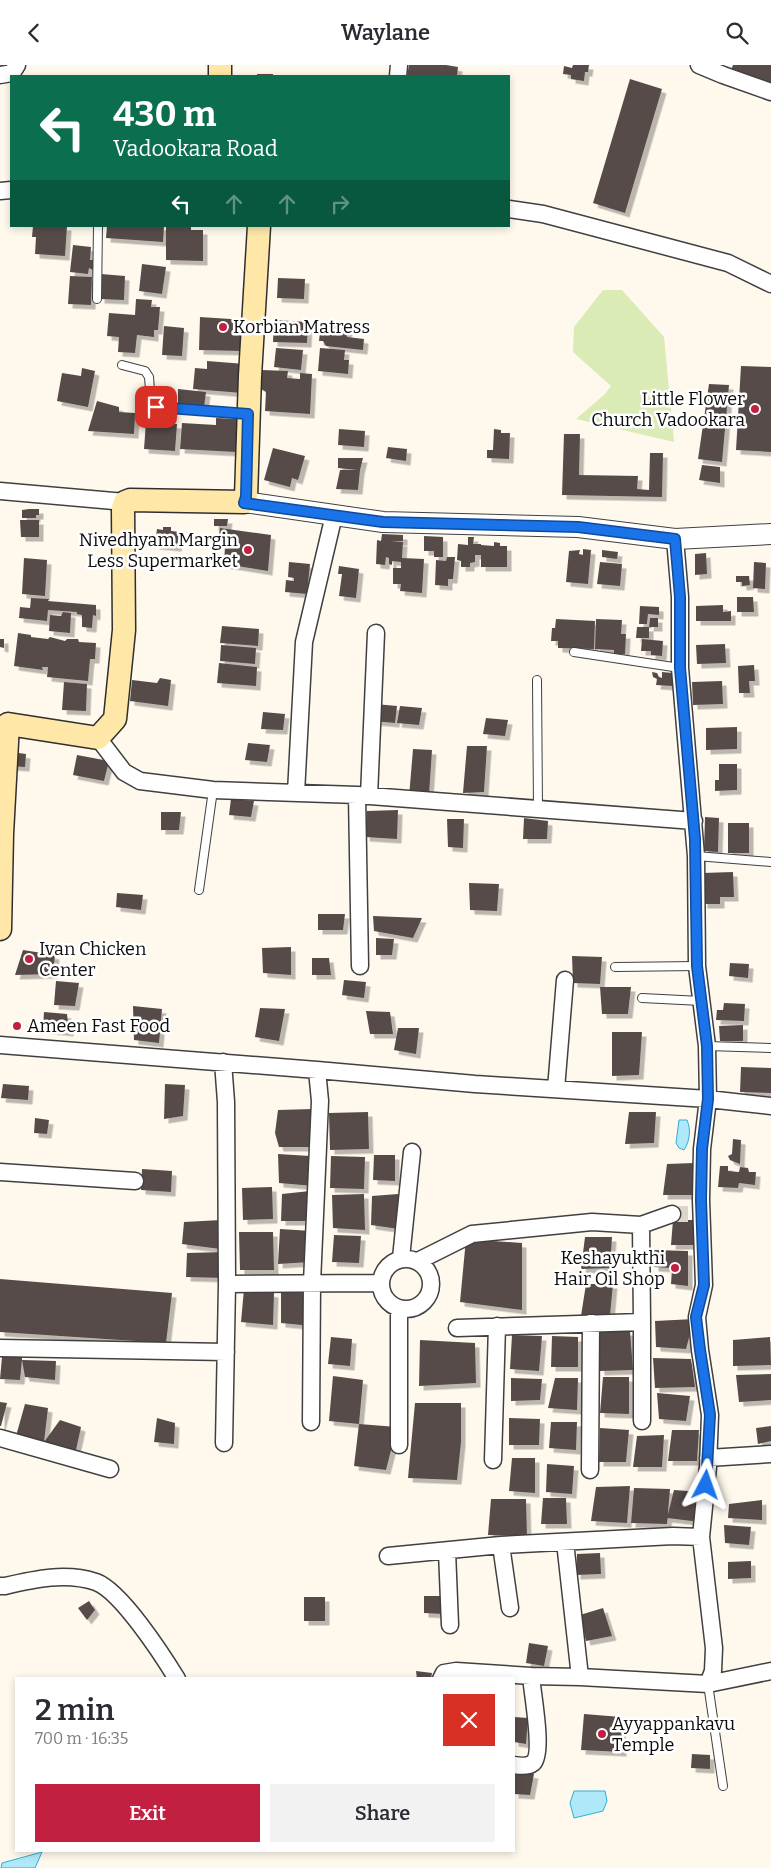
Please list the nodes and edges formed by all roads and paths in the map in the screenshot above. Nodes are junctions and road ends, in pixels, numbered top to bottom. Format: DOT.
graph roads {
  1 [pos="17,65"];
  2 [pos="699,65"];
  3 [pos="724,70"];
  4 [pos="0,75"];
  5 [pos="771,92"];
  6 [pos="510,209"];
  7 [pos="98,227"];
  8 [pos="259,227"];
  9 [pos="771,284"];
  10 [pos="97,299"];
  11 [pos="122,365"];
  12 [pos="248,414"];
  13 [pos="0,491"];
  14 [pos="125,502"];
  15 [pos="244,503"];
  16 [pos="334,515"];
  17 [pos="771,534"];
  18 [pos="675,539"];
  19 [pos="376,633"];
  20 [pos="574,652"];
  21 [pos="680,668"];
  22 [pos="537,680"];
  23 [pos="4,723"];
  24 [pos="98,738"];
  25 [pos="213,790"];
  26 [pos="296,793"];
  27 [pos="363,795"];
  28 [pos="538,808"];
  29 [pos="694,821"];
  30 [pos="696,856"];
  31 [pos="771,862"];
  32 [pos="198,890"];
  33 [pos="0,928"];
  34 [pos="360,966"];
  35 [pos="697,966"];
  36 [pos="615,967"];
  37 [pos="565,980"];
  38 [pos="642,998"];
  39 [pos="701,1001"];
  40 [pos="0,1045"];
  41 [pos="707,1046"];
  42 [pos="771,1049"];
  43 [pos="223,1063"];
  44 [pos="317,1070"];
  45 [pos="556,1089"];
  46 [pos="708,1099"];
  47 [pos="771,1106"];
  48 [pos="412,1152"];
  49 [pos="0,1172"];
  50 [pos="135,1181"];
  51 [pos="687,1216"];
  52 [pos="641,1225"];
  53 [pos="401,1259"];
  54 [pos="418,1261"];
  55 [pos="312,1283"];
  56 [pos="381,1283"];
  57 [pos="227,1284"];
  58 [pos="400,1308"];
  59 [pos="642,1321"];
  60 [pos="591,1323"];
  61 [pos="497,1326"];
  62 [pos="457,1328"];
  63 [pos="0,1348"];
  64 [pos="226,1352"];
  65 [pos="642,1421"];
  66 [pos="311,1422"];
  67 [pos="0,1438"];
  68 [pos="224,1443"];
  69 [pos="400,1445"];
  70 [pos="771,1454"];
  71 [pos="708,1458"];
  72 [pos="493,1461"];
  73 [pos="110,1469"];
  74 [pos="590,1470"];
  75 [pos="701,1537"];
  76 [pos="564,1542"];
  77 [pos="500,1545"];
  78 [pos="447,1551"];
  79 [pos="388,1556"];
  80 [pos="0,1586"];
  81 [pos="510,1608"];
  82 [pos="450,1625"];
  83 [pos="771,1671"];
  84 [pos="531,1676"];
  85 [pos="176,1677"];
  86 [pos="442,1677"];
  87 [pos="580,1677"];
  88 [pos="708,1684"];
  89 [pos="515,1765"];
  90 [pos="723,1786"];
  1 -- 4 [label="street"];
  2 -- 3 [label="street"];
  3 -- 5 [label="street"];
  6 -- 9 [label="street"];
  7 -- 10 [label="lane"];
  8 -- 12 [label="main road"];
  11 -- 12 [label="lane"];
  12 -- 15 [label="main road"];
  13 -- 14 [label="street"];
  14 -- 15 [label="main road"];
  14 -- 24 [label="main road"];
  15 -- 16 [label="street"];
  16 -- 18 [label="street"];
  16 -- 26 [label="street"];
  17 -- 18 [label="street"];
  18 -- 21 [label="street"];
  19 -- 27 [label="street"];
  20 -- 21 [label="lane"];
  21 -- 29 [label="street"];
  22 -- 28 [label="lane"];
  23 -- 24 [label="main road"];
  23 -- 33 [label="main road"];
  24 -- 25 [label="street"];
  25 -- 26 [label="street"];
  25 -- 32 [label="lane"];
  26 -- 27 [label="street"];
  27 -- 28 [label="street"];
  27 -- 34 [label="street"];
  28 -- 29 [label="street"];
  29 -- 30 [label="street"];
  30 -- 31 [label="lane"];
  30 -- 35 [label="street"];
  35 -- 36 [label="lane"];
  35 -- 39 [label="street"];
  37 -- 45 [label="street"];
  38 -- 39 [label="lane"];
  39 -- 41 [label="street"];
  40 -- 43 [label="street"];
  41 -- 42 [label="lane"];
  41 -- 46 [label="street"];
  43 -- 44 [label="street"];
  43 -- 57 [label="street"];
  44 -- 45 [label="street"];
  44 -- 55 [label="street"];
  45 -- 46 [label="street"];
  46 -- 47 [label="street"];
  46 -- 51 [label="street"];
  48 -- 53 [label="street"];
  49 -- 50 [label="street"];
  51 -- 52 [label="street"];
  51 -- 71 [label="street"];
  52 -- 54 [label="street"];
  52 -- 59 [label="street"];
  53 -- 54 [label="street"];
  53 -- 56 [label="street"];
  54 -- 58 [label="street"];
  55 -- 56 [label="street"];
  55 -- 57 [label="street"];
  55 -- 66 [label="street"];
  56 -- 58 [label="street"];
  57 -- 64 [label="street"];
  58 -- 69 [label="street"];
  59 -- 60 [label="street"];
  59 -- 65 [label="street"];
  60 -- 61 [label="street"];
  60 -- 74 [label="street"];
  61 -- 62 [label="street"];
  61 -- 72 [label="street"];
  63 -- 64 [label="street"];
  64 -- 68 [label="street"];
  67 -- 73 [label="street"];
  70 -- 71 [label="street"];
  71 -- 75 [label="street"];
  75 -- 76 [label="street"];
  75 -- 88 [label="street"];
  76 -- 77 [label="street"];
  76 -- 87 [label="street"];
  77 -- 78 [label="street"];
  77 -- 81 [label="street"];
  78 -- 79 [label="street"];
  78 -- 82 [label="street"];
  80 -- 85 [label="street"];
  83 -- 88 [label="street"];
  84 -- 86 [label="street"];
  84 -- 87 [label="street"];
  84 -- 89 [label="street"];
  87 -- 88 [label="street"];
  88 -- 90 [label="lane"];
}
